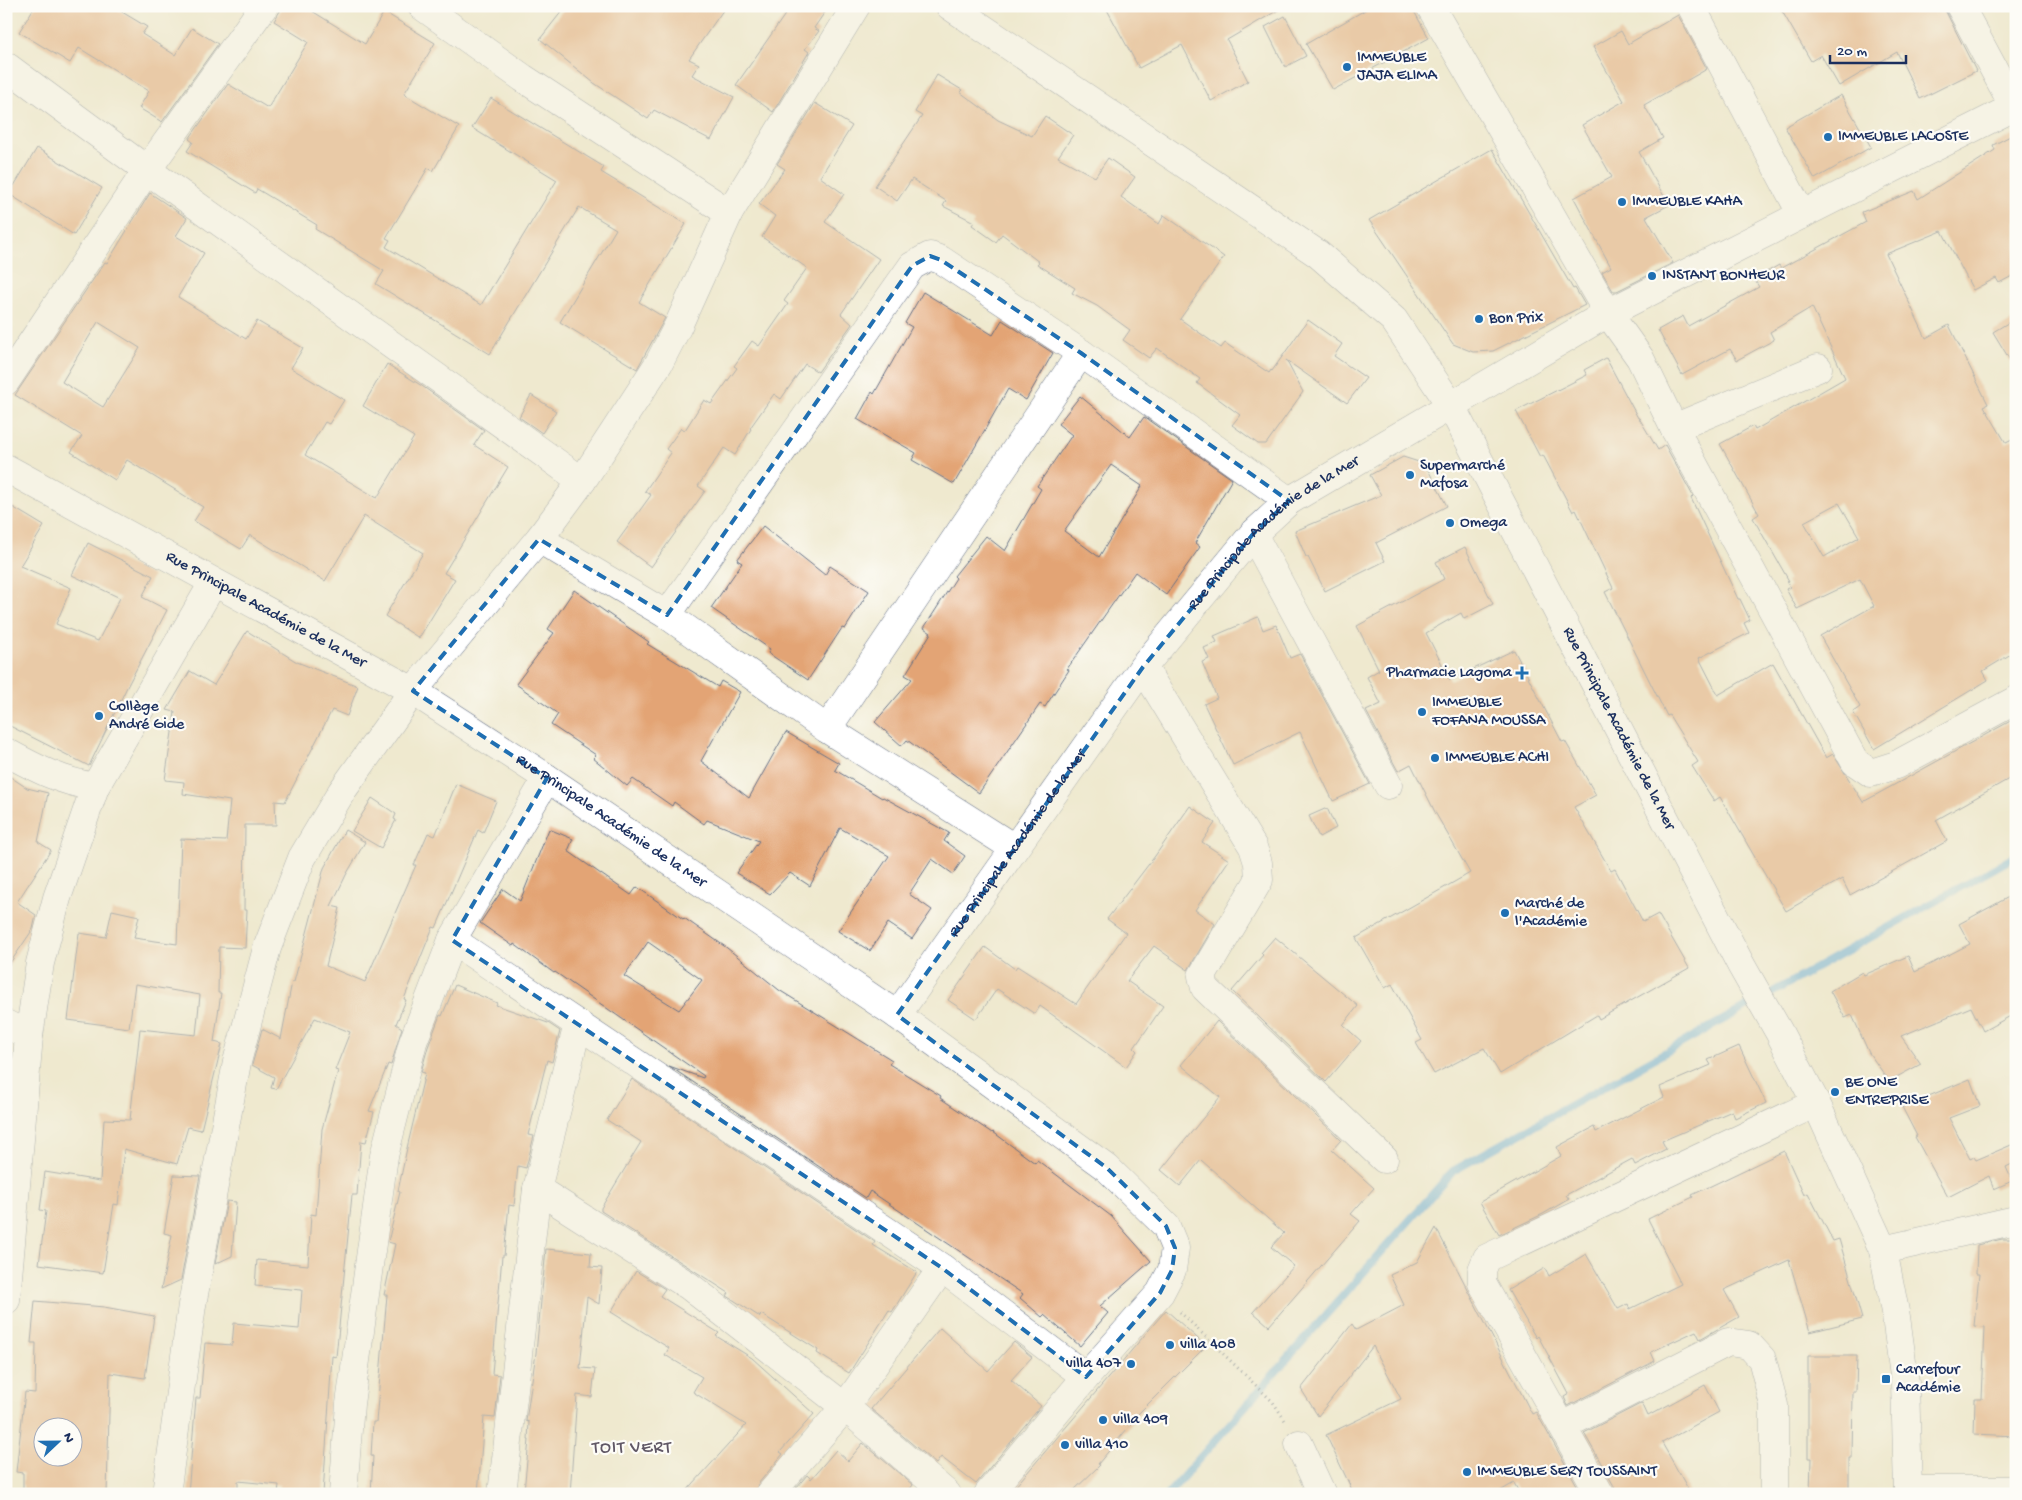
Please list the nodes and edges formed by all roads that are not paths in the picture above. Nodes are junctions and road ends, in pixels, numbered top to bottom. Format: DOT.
graph roads {
  1 [pos="264,6"];
  2 [pos="422,6"];
  3 [pos="856,6"];
  4 [pos="950,6"];
  5 [pos="1430,6"];
  6 [pos="1691,6"];
  7 [pos="1960,6"];
  8 [pos="6,66"];
  9 [pos="2015,107"];
  10 [pos="147,170"];
  11 [pos="728,213"];
  12 [pos="1802,215"];
  13 [pos="1608,313"];
  14 [pos="1081,353"];
  15 [pos="1818,368"];
  16 [pos="6,381"];
  17 [pos="1451,406"];
  18 [pos="1674,428"];
  19 [pos="6,468"];
  20 [pos="582,481"];
  21 [pos="1289,501"];
  22 [pos="1253,534"];
  23 [pos="539,539"];
  24 [pos="214,583"];
  25 [pos="667,615"];
  26 [pos="1142,667"];
  27 [pos="413,691"];
  28 [pos="2016,700"];
  29 [pos="827,729"];
  30 [pos="6,752"];
  31 [pos="547,778"];
  32 [pos="1388,785"];
  33 [pos="95,787"];
  34 [pos="1014,848"];
  35 [pos="452,940"];
  36 [pos="897,1015"];
  37 [pos="578,1024"];
  38 [pos="18,1030"];
  39 [pos="1816,1103"];
  40 [pos="1384,1159"];
  41 [pos="537,1189"];
  42 [pos="2016,1220"];
  43 [pos="1883,1250"];
  44 [pos="942,1268"];
  45 [pos="6,1300"];
  46 [pos="1086,1377"];
  47 [pos="845,1407"];
  48 [pos="1563,1426"];
  49 [pos="1299,1444"];
  50 [pos="2016,1490"];
  51 [pos="1908,1492"];
  52 [pos="166,1494"];
  53 [pos="343,1494"];
  54 [pos="502,1494"];
  55 [pos="770,1494"];
  56 [pos="947,1494"];
  57 [pos="988,1494"];
  58 [pos="1322,1494"];
  59 [pos="1600,1494"];
  60 [pos="1774,1494"];
  1 -- 10 [label="street"];
  2 -- 11 [label="street"];
  3 -- 11 [label="street"];
  4 -- 17 [label="street"];
  5 -- 13 [label="street"];
  6 -- 12 [label="street"];
  7 -- 9 [label="street"];
  8 -- 10 [label="street"];
  9 -- 12 [label="street"];
  10 -- 16 [label="street"];
  10 -- 20 [label="street"];
  11 -- 20 [label="street"];
  12 -- 13 [label="street"];
  13 -- 17 [label="street"];
  13 -- 18 [label="street"];
  14 -- 21 [label="street"];
  14 -- 25 [label="street"];
  14 -- 29 [label="street"];
  15 -- 18 [label="street"];
  17 -- 21 [label="street, Rue Principale Académie de la Mer"];
  17 -- 39 [label="street, Rue Principale Académie de la Mer"];
  18 -- 28 [label="street"];
  19 -- 24 [label="street, Rue Principale Académie de la Mer"];
  20 -- 23 [label="street"];
  21 -- 22 [label="street, Rue Principale Académie de la Mer"];
  22 -- 26 [label="street, Rue Principale Académie de la Mer"];
  22 -- 32 [label="street"];
  23 -- 25 [label="street"];
  23 -- 27 [label="street"];
  24 -- 27 [label="street, Rue Principale Académie de la Mer"];
  24 -- 33 [label="street"];
  25 -- 29 [label="street"];
  26 -- 34 [label="street, Rue Principale Académie de la Mer"];
  26 -- 40 [label="street"];
  27 -- 31 [label="street, Rue Principale Académie de la Mer"];
  27 -- 52 [label="street"];
  29 -- 34 [label="street"];
  30 -- 33 [label="street"];
  31 -- 35 [label="street"];
  31 -- 36 [label="street, Rue Principale Académie de la Mer"];
  33 -- 38 [label="street"];
  34 -- 36 [label="street, Rue Principale Académie de la Mer"];
  35 -- 37 [label="street"];
  35 -- 53 [label="street"];
  36 -- 46 [label="street"];
  37 -- 41 [label="street"];
  37 -- 44 [label="street"];
  38 -- 45 [label="street"];
  39 -- 43 [label="street, Rue Principale Académie de la Mer"];
  39 -- 48 [label="street"];
  41 -- 47 [label="street"];
  41 -- 54 [label="street"];
  42 -- 43 [label="street"];
  43 -- 51 [label="street, Rue Principale Académie de la Mer"];
  44 -- 46 [label="street"];
  44 -- 47 [label="street"];
  46 -- 57 [label="street"];
  47 -- 55 [label="street"];
  47 -- 56 [label="street"];
  48 -- 59 [label="street"];
  48 -- 60 [label="street"];
  49 -- 58 [label="street"];
  50 -- 51 [label="street"];
}
